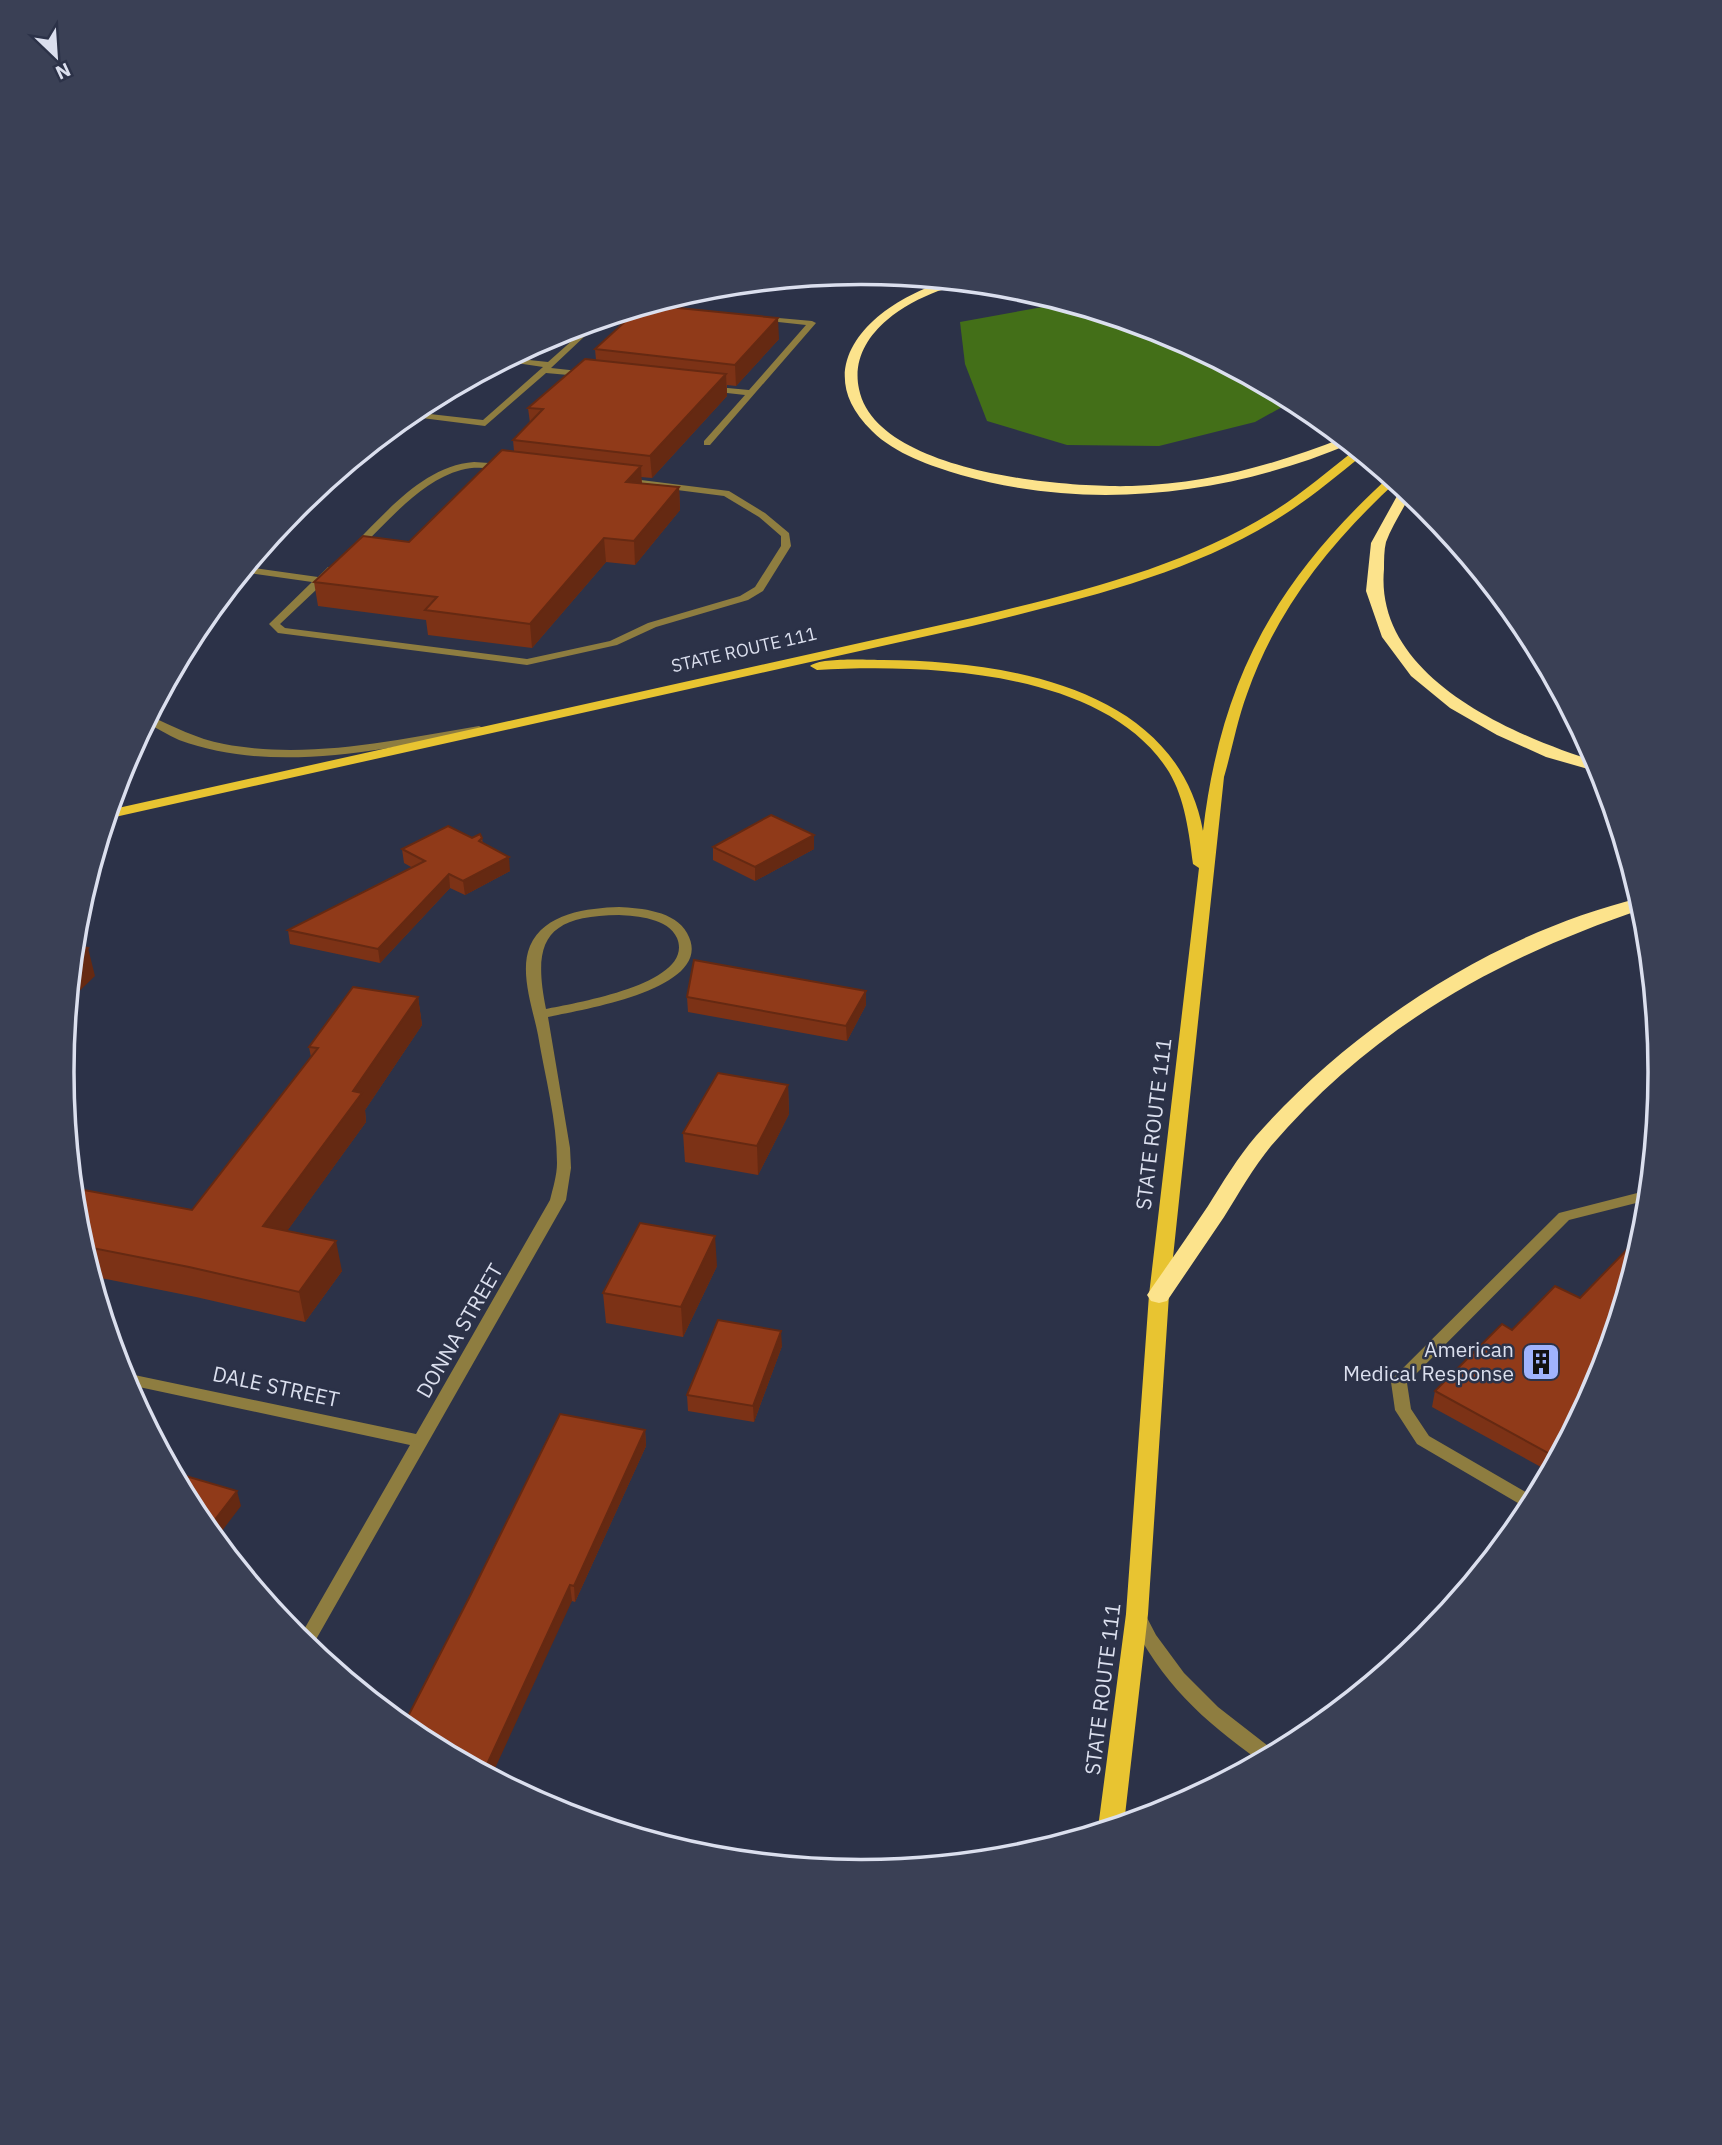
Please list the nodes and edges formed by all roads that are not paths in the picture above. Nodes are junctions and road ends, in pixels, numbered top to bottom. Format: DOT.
graph roads {
  1 [pos="936,289"];
  2 [pos="743,316"];
  3 [pos="581,337"];
  4 [pos="520,363"];
  5 [pos="547,368"];
  6 [pos="599,376"];
  7 [pos="696,387"];
  8 [pos="751,393"];
  9 [pos="426,416"];
  10 [pos="707,443"];
  11 [pos="1337,446"];
  12 [pos="1352,458"];
  13 [pos="510,467"];
  14 [pos="618,480"];
  15 [pos="1386,486"];
  16 [pos="1401,499"];
  17 [pos="350,552"];
  18 [pos="340,562"];
  19 [pos="254,571"];
  20 [pos="320,580"];
  21 [pos="718,678"];
  22 [pos="539,718"];
  23 [pos="155,723"];
  24 [pos="1585,763"];
  25 [pos="117,814"];
  26 [pos="1204,899"];
  27 [pos="1630,907"];
  28 [pos="541,1014"];
  29 [pos="1638,1198"];
  30 [pos="1159,1295"];
  31 [pos="136,1380"];
  32 [pos="421,1441"];
  33 [pos="1523,1498"];
  34 [pos="1137,1614"];
  35 [pos="310,1635"];
  36 [pos="1260,1751"];
  37 [pos="1112,1819"];
  1 -- 11 [label="highway"];
  2 -- 8 [label="street"];
  3 -- 5 [label="street"];
  4 -- 5 [label="street"];
  5 -- 6 [label="street"];
  5 -- 9 [label="street"];
  7 -- 8 [label="street"];
  8 -- 10 [label="street"];
  12 -- 21 [label="main road, STATE ROUTE 111"];
  13 -- 17 [label="street"];
  14 -- 20 [label="street"];
  15 -- 26 [label="main road, STATE ROUTE 111"];
  16 -- 24 [label="highway"];
  18 -- 20 [label="street"];
  19 -- 20 [label="street"];
  21 -- 22 [label="main road, STATE ROUTE 111"];
  21 -- 26 [label="main road"];
  22 -- 23 [label="street"];
  22 -- 25 [label="main road, STATE ROUTE 111"];
  26 -- 30 [label="main road, STATE ROUTE 111"];
  27 -- 30 [label="highway"];
  28 -- 28 [label="street, DONNA STREET"];
  28 -- 32 [label="street, DONNA STREET"];
  29 -- 33 [label="street"];
  30 -- 34 [label="main road, STATE ROUTE 111"];
  31 -- 32 [label="street, DALE STREET"];
  32 -- 35 [label="street, DONNA STREET"];
  34 -- 36 [label="street"];
  34 -- 37 [label="main road, STATE ROUTE 111"];
}
